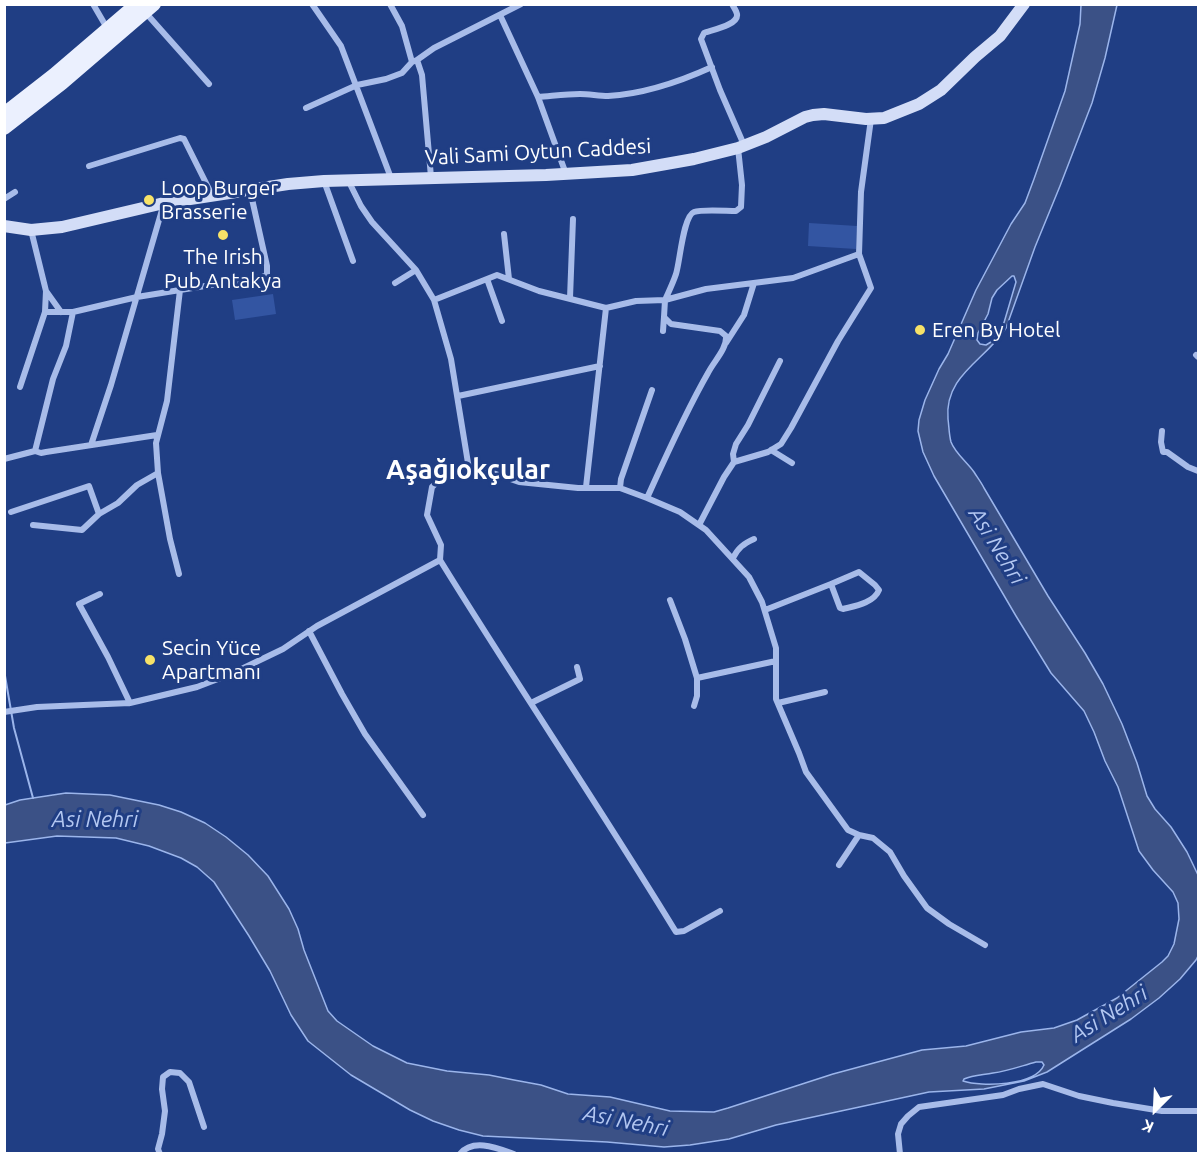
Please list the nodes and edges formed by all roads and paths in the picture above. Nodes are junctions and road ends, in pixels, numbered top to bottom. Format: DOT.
graph roads {
  1 [pos="93,4"];
  2 [pos="312,4"];
  3 [pos="390,4"];
  4 [pos="521,4"];
  5 [pos="732,4"];
  6 [pos="1024,4"];
  7 [pos="144,6"];
  8 [pos="500,15"];
  9 [pos="111,34"];
  10 [pos="415,61"];
  11 [pos="712,68"];
  12 [pos="209,84"];
  13 [pos="357,85"];
  14 [pos="538,97"];
  15 [pos="306,108"];
  16 [pos="4,114"];
  17 [pos="871,119"];
  18 [pos="4,128"];
  19 [pos="741,147"];
  20 [pos="89,166"];
  21 [pos="566,174"];
  22 [pos="431,177"];
  23 [pos="391,178"];
  24 [pos="348,180"];
  25 [pos="324,181"];
  26 [pos="250,189"];
  27 [pos="15,192"];
  28 [pos="212,195"];
  29 [pos="4,199"];
  30 [pos="164,202"];
  31 [pos="573,219"];
  32 [pos="4,226"];
  33 [pos="31,230"];
  34 [pos="504,234"];
  35 [pos="859,254"];
  36 [pos="353,261"];
  37 [pos="416,270"];
  38 [pos="487,279"];
  39 [pos="509,279"];
  40 [pos="754,283"];
  41 [pos="395,284"];
  42 [pos="180,290"];
  43 [pos="46,291"];
  44 [pos="136,297"];
  45 [pos="570,298"];
  46 [pos="434,300"];
  47 [pos="665,300"];
  48 [pos="606,308"];
  49 [pos="45,312"];
  50 [pos="61,312"];
  51 [pos="73,312"];
  52 [pos="664,317"];
  53 [pos="502,321"];
  54 [pos="663,331"];
  55 [pos="726,343"];
  56 [pos="780,361"];
  57 [pos="600,366"];
  58 [pos="20,387"];
  59 [pos="652,390"];
  60 [pos="458,396"];
  61 [pos="1162,431"];
  62 [pos="158,435"];
  63 [pos="92,445"];
  64 [pos="771,450"];
  65 [pos="35,451"];
  66 [pos="4,459"];
  67 [pos="734,462"];
  68 [pos="792,463"];
  69 [pos="469,466"];
  70 [pos="1198,471"];
  71 [pos="158,473"];
  72 [pos="586,487"];
  73 [pos="620,488"];
  74 [pos="647,498"];
  75 [pos="11,512"];
  76 [pos="99,514"];
  77 [pos="33,525"];
  78 [pos="699,525"];
  79 [pos="754,539"];
  80 [pos="733,558"];
  81 [pos="440,561"];
  82 [pos="179,574"];
  83 [pos="831,584"];
  84 [pos="100,594"];
  85 [pos="670,600"];
  86 [pos="765,610"];
  87 [pos="309,631"];
  88 [pos="776,661"];
  89 [pos="577,667"];
  90 [pos="697,678"];
  91 [pos="825,692"];
  92 [pos="130,703"];
  93 [pos="531,703"];
  94 [pos="778,703"];
  95 [pos="694,706"];
  96 [pos="5,712"];
  97 [pos="423,815"];
  98 [pos="859,835"];
  99 [pos="839,865"];
  100 [pos="720,911"];
  101 [pos="985,945"];
  102 [pos="1198,1111"];
  103 [pos="204,1127"];
  104 [pos="160,1154"];
  105 [pos="460,1154"];
  106 [pos="514,1154"];
  107 [pos="900,1154"];
  1 -- 9 [label="street"];
  2 -- 13 [label="street"];
  3 -- 10 [label="street"];
  4 -- 8 [label="street"];
  5 -- 11 [label="street"];
  6 -- 17 [label="street, Vali Sami Oytun Caddesi"];
  7 -- 9 [label="main road"];
  7 -- 12 [label="street"];
  8 -- 10 [label="street"];
  8 -- 14 [label="street"];
  9 -- 16 [label="main road"];
  9 -- 18 [label="main road"];
  10 -- 13 [label="street"];
  10 -- 22 [label="street"];
  11 -- 14 [label="street"];
  11 -- 19 [label="street"];
  13 -- 15 [label="street"];
  13 -- 23 [label="street"];
  14 -- 21 [label="street"];
  17 -- 19 [label="street, Vali Sami Oytun Caddesi"];
  17 -- 35 [label="street"];
  19 -- 21 [label="street, Vali Sami Oytun Caddesi"];
  19 -- 47 [label="street"];
  20 -- 28 [label="street"];
  21 -- 22 [label="street, Vali Sami Oytun Caddesi"];
  22 -- 23 [label="street, Vali Sami Oytun Caddesi"];
  23 -- 24 [label="street, Vali Sami Oytun Caddesi"];
  24 -- 25 [label="street, Vali Sami Oytun Caddesi"];
  24 -- 37 [label="street"];
  25 -- 26 [label="street, Vali Sami Oytun Caddesi"];
  25 -- 36 [label="street"];
  26 -- 28 [label="street, Vali Sami Oytun Caddesi"];
  26 -- 42 [label="street"];
  27 -- 29 [label="street"];
  28 -- 30 [label="street, Vali Sami Oytun Caddesi"];
  30 -- 33 [label="street, Vali Sami Oytun Caddesi"];
  30 -- 44 [label="street"];
  31 -- 45 [label="street"];
  32 -- 33 [label="street, Vali Sami Oytun Caddesi"];
  33 -- 43 [label="street"];
  34 -- 39 [label="street"];
  35 -- 40 [label="street"];
  35 -- 64 [label="street"];
  37 -- 41 [label="street"];
  37 -- 46 [label="street"];
  38 -- 39 [label="street"];
  38 -- 46 [label="street"];
  38 -- 53 [label="street"];
  39 -- 45 [label="street"];
  40 -- 47 [label="street"];
  40 -- 55 [label="street"];
  42 -- 44 [label="street"];
  42 -- 62 [label="street"];
  43 -- 49 [label="street"];
  43 -- 50 [label="street"];
  44 -- 51 [label="street"];
  44 -- 63 [label="street"];
  45 -- 48 [label="street"];
  46 -- 60 [label="street"];
  47 -- 48 [label="street"];
  47 -- 52 [label="street"];
  48 -- 57 [label="street"];
  49 -- 50 [label="street"];
  49 -- 58 [label="street"];
  50 -- 51 [label="street"];
  51 -- 65 [label="street"];
  52 -- 54 [label="street"];
  52 -- 55 [label="street"];
  55 -- 74 [label="street"];
  56 -- 67 [label="street"];
  57 -- 60 [label="street"];
  57 -- 72 [label="street"];
  59 -- 73 [label="street"];
  60 -- 69 [label="street"];
  61 -- 70 [label="street"];
  62 -- 63 [label="street"];
  62 -- 71 [label="street"];
  63 -- 65 [label="street"];
  64 -- 67 [label="street"];
  64 -- 68 [label="street"];
  65 -- 66 [label="street"];
  67 -- 78 [label="street"];
  69 -- 72 [label="street"];
  69 -- 81 [label="street"];
  71 -- 76 [label="street"];
  71 -- 82 [label="street"];
  72 -- 73 [label="street"];
  73 -- 74 [label="street"];
  74 -- 78 [label="street"];
  75 -- 76 [label="street"];
  76 -- 77 [label="street"];
  78 -- 80 [label="street"];
  79 -- 80 [label="street"];
  80 -- 86 [label="street"];
  81 -- 87 [label="street"];
  81 -- 93 [label="street"];
  83 -- 83 [label="street"];
  83 -- 86 [label="street"];
  84 -- 92 [label="street"];
  85 -- 90 [label="street"];
  86 -- 88 [label="street"];
  87 -- 92 [label="street"];
  87 -- 97 [label="street"];
  88 -- 90 [label="street"];
  88 -- 94 [label="street"];
  89 -- 93 [label="street"];
  90 -- 95 [label="street"];
  91 -- 94 [label="street"];
  92 -- 96 [label="street"];
  93 -- 100 [label="street"];
  94 -- 98 [label="street"];
  98 -- 99 [label="street"];
  98 -- 101 [label="street"];
  102 -- 107 [label="street"];
  103 -- 104 [label="street"];
  105 -- 106 [label="street"];
}
